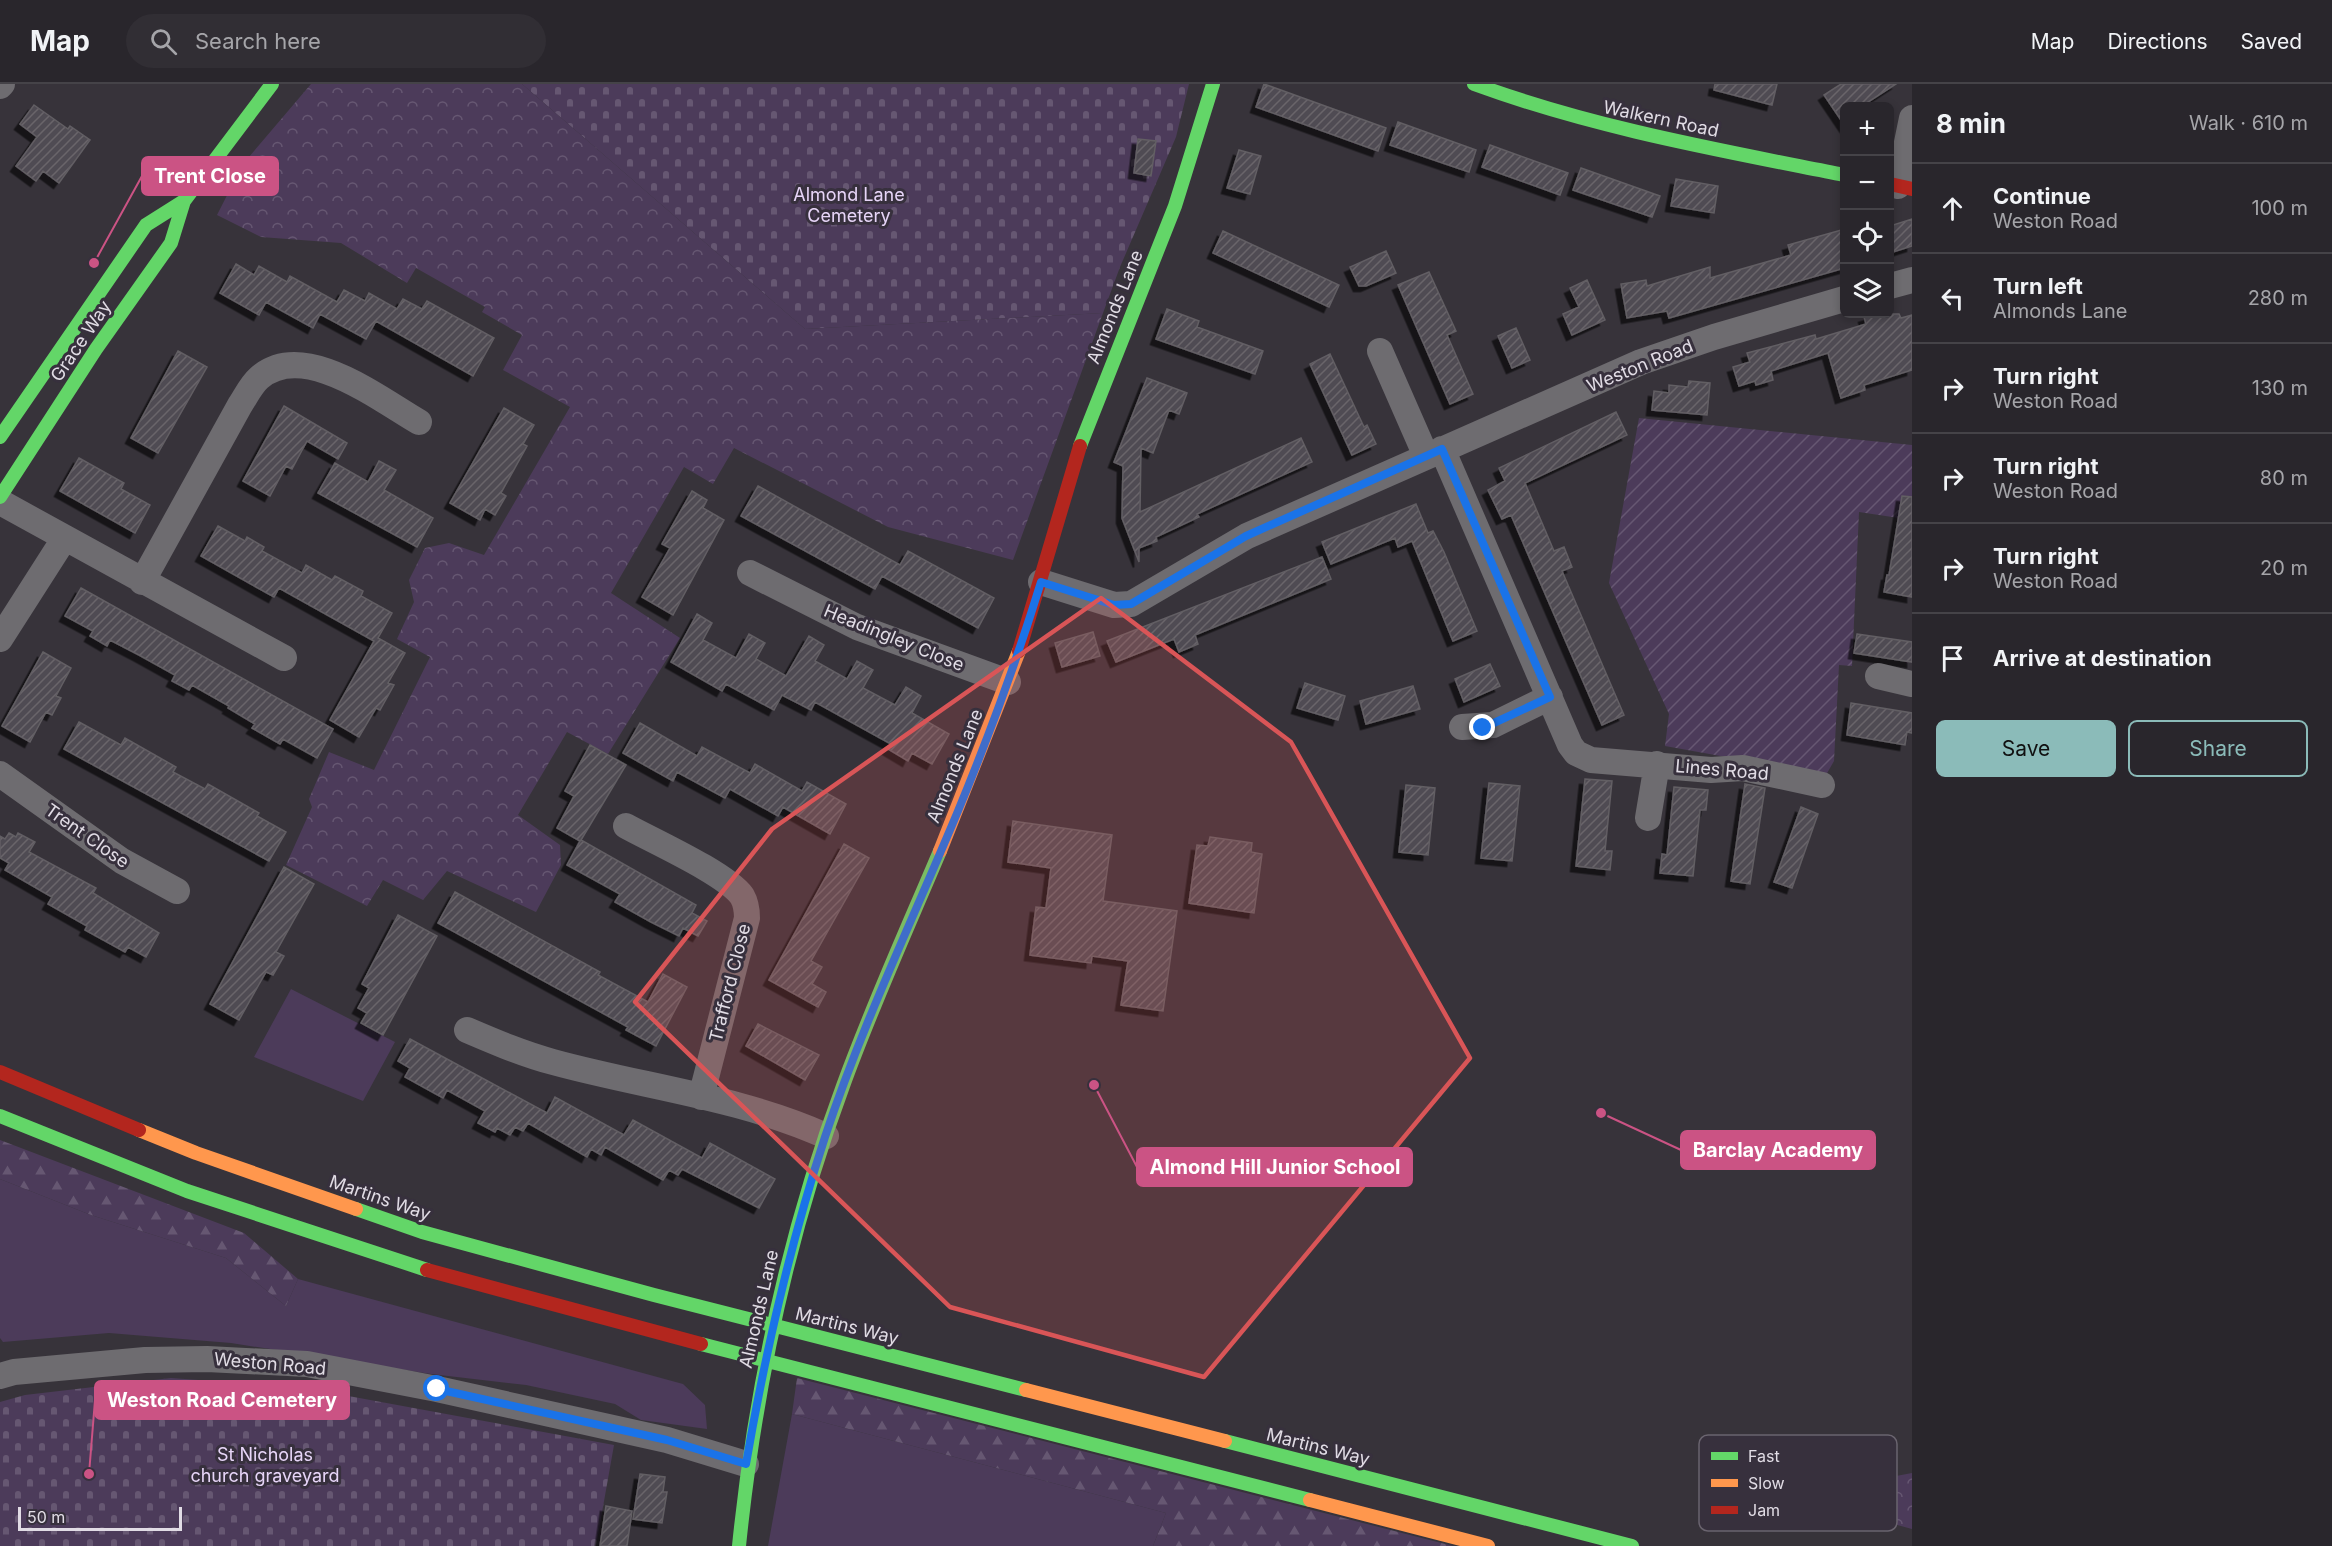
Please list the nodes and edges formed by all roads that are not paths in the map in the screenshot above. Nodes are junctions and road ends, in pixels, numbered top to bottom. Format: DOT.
graph roads {
  1 [pos="272,84"];
  2 [pos="1213,84"];
  3 [pos="1474,84"];
  4 [pos="1912,118"];
  5 [pos="1840,174"];
  6 [pos="1900,186"];
  7 [pos="184,201"];
  8 [pos="1912,280"];
  9 [pos="1894,285"];
  10 [pos="1840,300"];
  11 [pos="1380,351"];
  12 [pos="419,422"];
  13 [pos="0,438"];
  14 [pos="1434,453"];
  15 [pos="0,497"];
  16 [pos="0,502"];
  17 [pos="64,539"];
  18 [pos="750,573"];
  19 [pos="142,582"];
  20 [pos="1041,582"];
  21 [pos="0,639"];
  22 [pos="284,658"];
  23 [pos="1878,676"];
  24 [pos="1008,682"];
  25 [pos="1912,684"];
  26 [pos="1550,697"];
  27 [pos="1462,728"];
  28 [pos="1657,764"];
  29 [pos="0,774"];
  30 [pos="1822,785"];
  31 [pos="1648,818"];
  32 [pos="626,826"];
  33 [pos="177,891"];
  34 [pos="467,1030"];
  35 [pos="0,1072"];
  36 [pos="701,1097"];
  37 [pos="0,1116"];
  38 [pos="825,1136"];
  39 [pos="0,1376"];
  40 [pos="746,1464"];
  41 [pos="739,1546"];
  42 [pos="1488,1546"];
  43 [pos="1632,1546"];
  1 -- 7 [label="main road, Grace Way"];
  2 -- 20 [label="main road, Almonds Lane"];
  3 -- 5 [label="main road, Walkern Road"];
  4 -- 6 [label="street"];
  7 -- 13 [label="main road, Grace Way"];
  7 -- 15 [label="main road, Grace Way"];
  8 -- 9 [label="street"];
  10 -- 14 [label="street, Weston Road"];
  11 -- 14 [label="street"];
  12 -- 19 [label="street"];
  14 -- 20 [label="street, Weston Road"];
  14 -- 26 [label="street"];
  16 -- 17 [label="street"];
  17 -- 19 [label="street"];
  17 -- 21 [label="street"];
  18 -- 24 [label="street, Headingley Close"];
  19 -- 22 [label="street"];
  20 -- 24 [label="main road, Almonds Lane"];
  23 -- 25 [label="street"];
  24 -- 38 [label="main road, Almonds Lane"];
  26 -- 27 [label="street"];
  26 -- 28 [label="street, Lines Road"];
  28 -- 30 [label="street, Lines Road"];
  28 -- 31 [label="street, Lines Road"];
  29 -- 33 [label="street, Trent Close"];
  32 -- 36 [label="street, Trafford Close"];
  34 -- 36 [label="street"];
  35 -- 43 [label="main road, Martins Way"];
  36 -- 38 [label="street"];
  37 -- 42 [label="main road"];
  38 -- 40 [label="main road, Almonds Lane"];
  39 -- 40 [label="street, Weston Road"];
  40 -- 41 [label="main road, Almonds Lane"];
}
